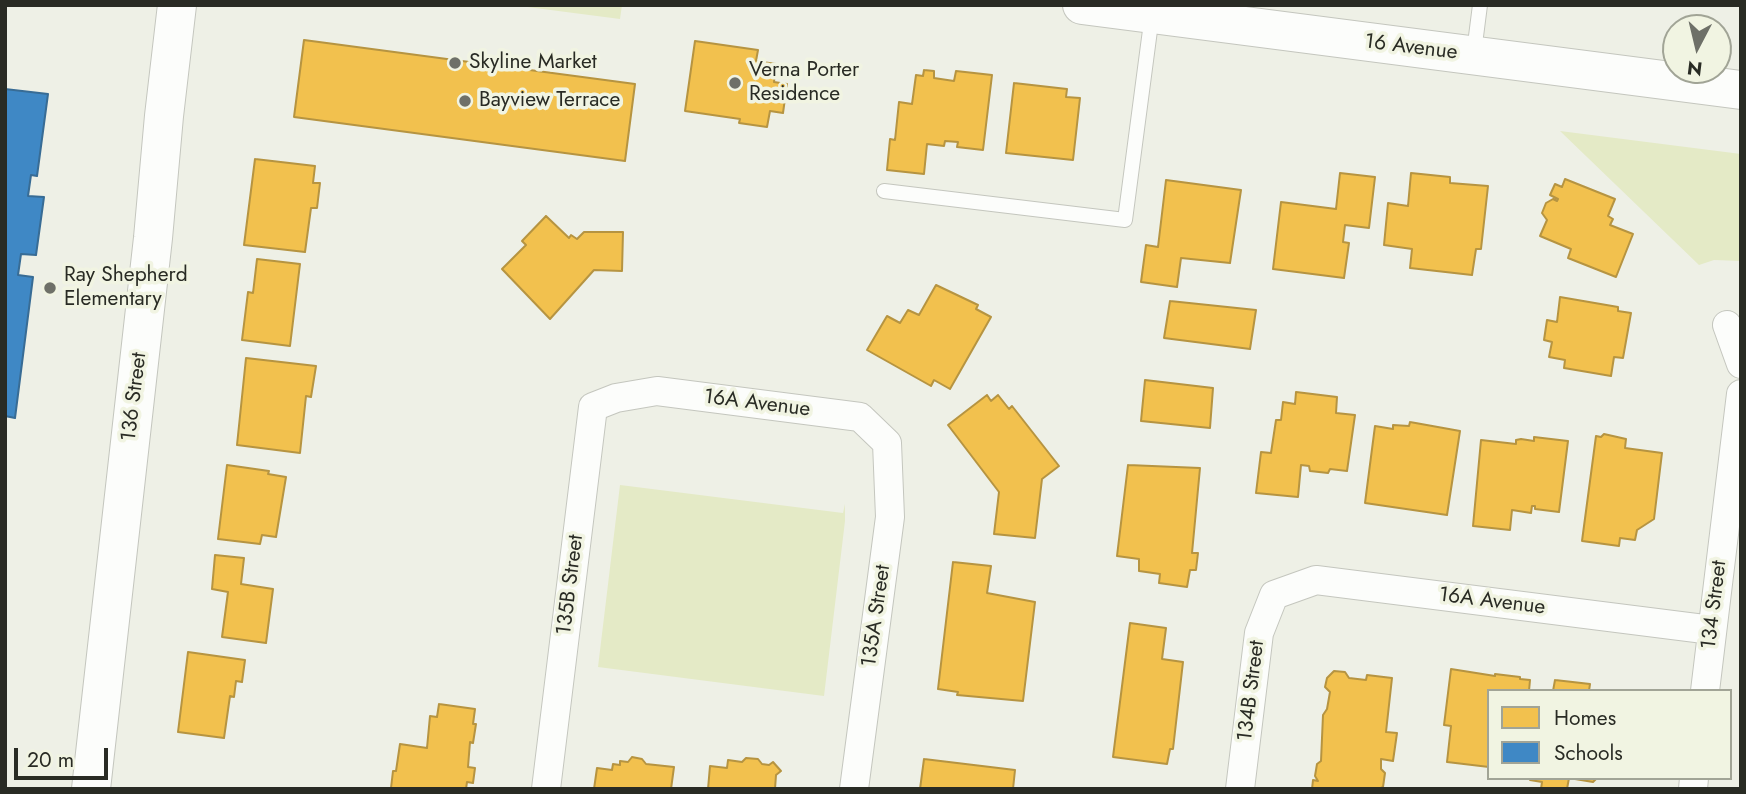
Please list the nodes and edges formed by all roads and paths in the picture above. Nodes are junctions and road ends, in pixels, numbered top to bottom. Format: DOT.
graph roads {
  1 [pos="177,5"];
  2 [pos="1082,5"];
  3 [pos="1480,5"];
  4 [pos="1152,14"];
  5 [pos="1473,56"];
  6 [pos="1741,90"];
  7 [pos="884,191"];
  8 [pos="1727,325"];
  9 [pos="1741,364"];
  10 [pos="1741,394"];
  11 [pos="616,398"];
  12 [pos="887,443"];
  13 [pos="1274,595"];
  14 [pos="1712,630"];
  15 [pos="1705,689"];
  16 [pos="91,789"];
  17 [pos="545,789"];
  18 [pos="854,789"];
  19 [pos="1240,789"];
  1 -- 16 [label="street, 136 Street"];
  2 -- 4 [label="street, 16 Avenue"];
  3 -- 5 [label="lane"];
  4 -- 5 [label="street, 16 Avenue"];
  4 -- 7 [label="lane"];
  5 -- 6 [label="street, 16 Avenue"];
  8 -- 9 [label="street"];
  10 -- 14 [label="street, 134 Street"];
  11 -- 12 [label="street, 16A Avenue"];
  11 -- 17 [label="street, 135B Street"];
  12 -- 18 [label="street, 135A Street"];
  13 -- 14 [label="street, 16A Avenue"];
  13 -- 19 [label="street, 134B Street"];
  14 -- 15 [label="street, 134 Street"];
}
